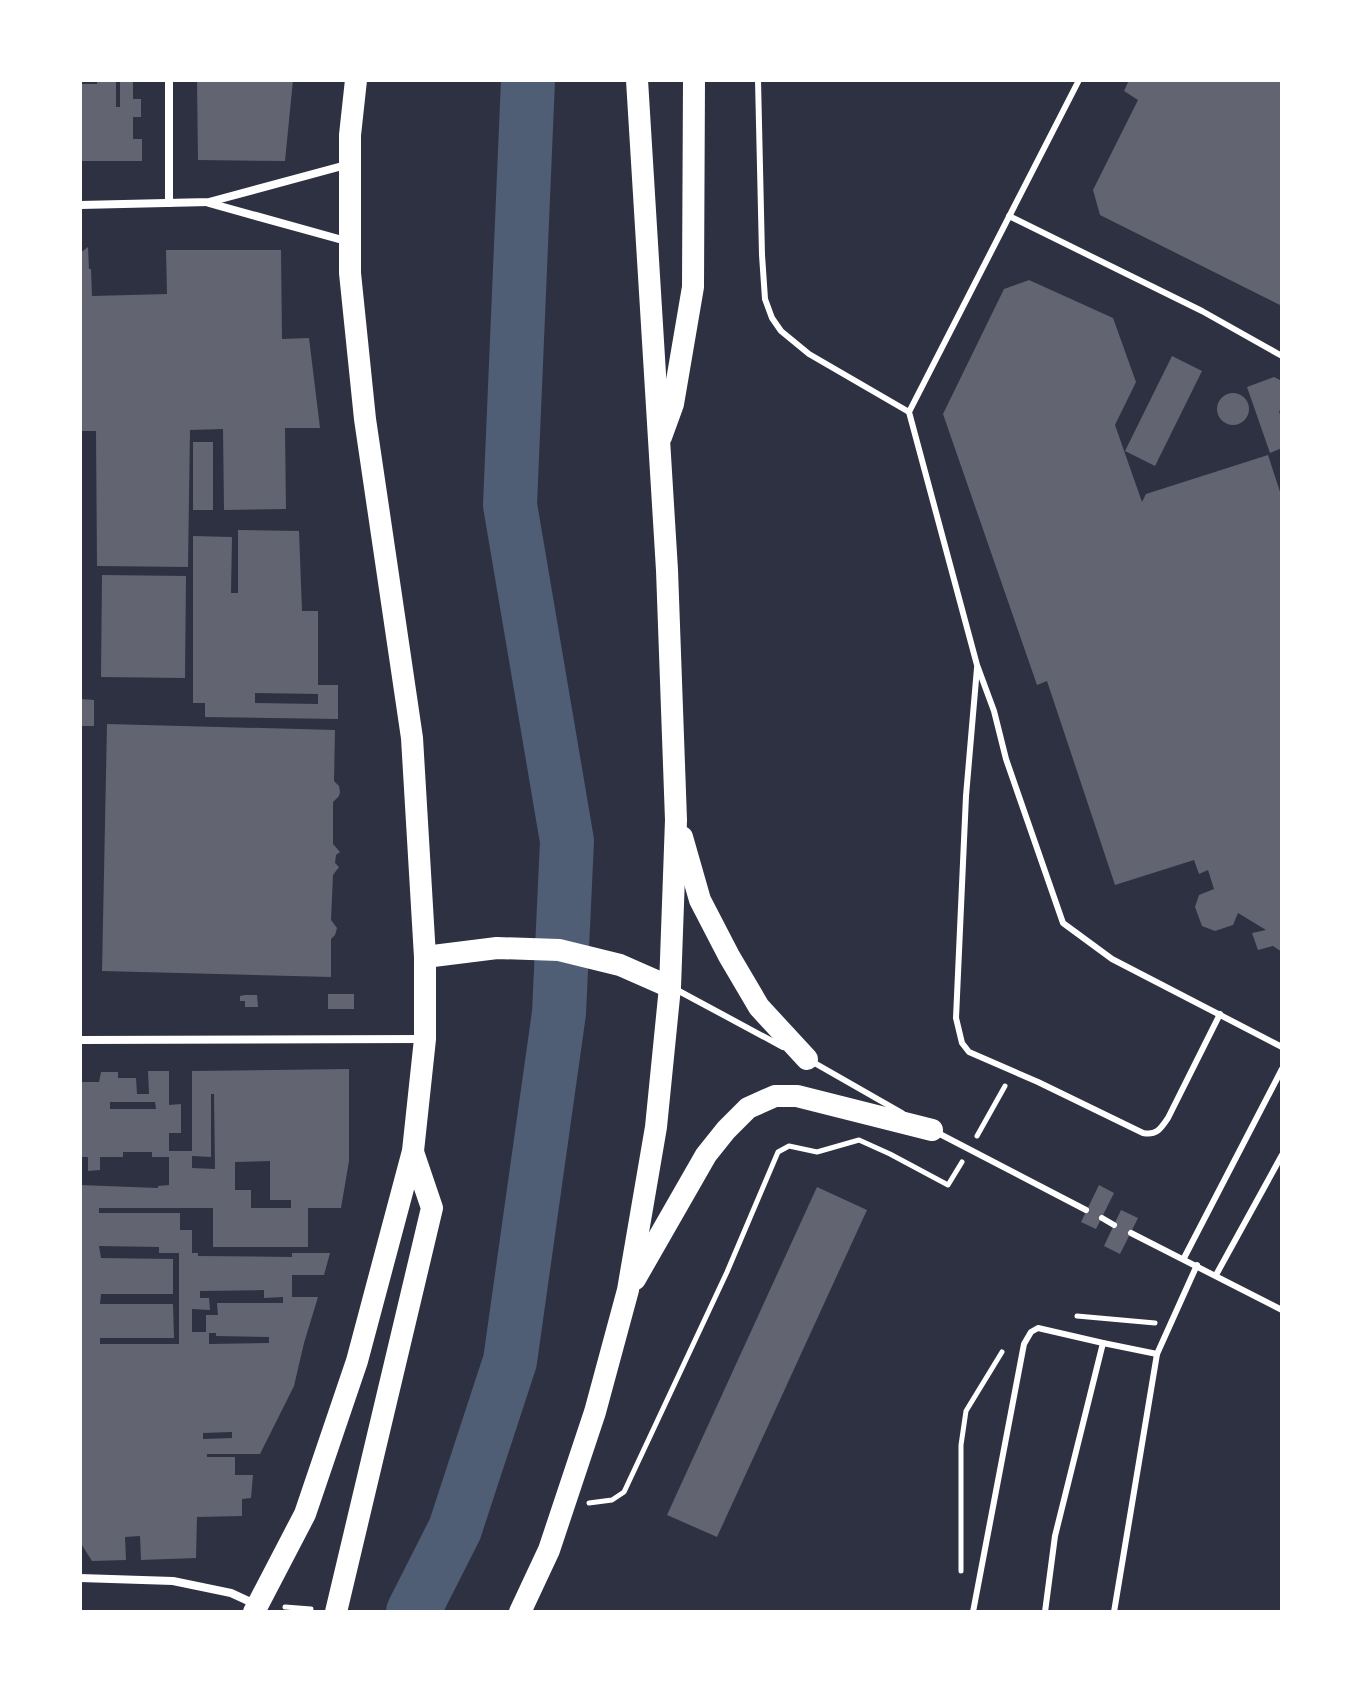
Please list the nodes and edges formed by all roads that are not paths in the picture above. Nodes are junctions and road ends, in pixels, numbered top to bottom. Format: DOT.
graph roads {
  1 [pos="169,80"];
  2 [pos="356,80"];
  3 [pos="637,80"];
  4 [pos="694,80"];
  5 [pos="758,80"];
  6 [pos="1079,80"];
  7 [pos="350,164"];
  8 [pos="209,202"];
  9 [pos="169,203"];
  10 [pos="80,205"];
  11 [pos="1009,216"];
  12 [pos="351,242"];
  13 [pos="1282,356"];
  14 [pos="909,412"];
  15 [pos="658,446"];
  16 [pos="977,665"];
  17 [pos="676,820"];
  18 [pos="425,957"];
  19 [pos="670,987"];
  20 [pos="1220,1014"];
  21 [pos="425,1039"];
  22 [pos="80,1040"];
  23 [pos="1282,1047"];
  24 [pos="807,1059"];
  25 [pos="1282,1069"];
  26 [pos="932,1130"];
  27 [pos="413,1151"];
  28 [pos="1282,1155"];
  29 [pos="1086,1210"];
  30 [pos="1102,1218"];
  31 [pos="1114,1225"];
  32 [pos="1131,1233"];
  33 [pos="1184,1258"];
  34 [pos="1197,1265"];
  35 [pos="1216,1275"];
  36 [pos="628,1290"];
  37 [pos="1282,1310"];
  38 [pos="1103,1343"];
  39 [pos="1157,1354"];
  40 [pos="80,1578"];
  41 [pos="256,1609"];
  42 [pos="336,1612"];
  43 [pos="520,1612"];
  44 [pos="973,1612"];
  45 [pos="1045,1612"];
  46 [pos="1114,1612"];
  1 -- 9 [label="street"];
  2 -- 7 [label="highway"];
  3 -- 15 [label="highway"];
  4 -- 15 [label="highway"];
  5 -- 14 [label="lane"];
  6 -- 11 [label="lane"];
  7 -- 8 [label="street"];
  7 -- 12 [label="highway"];
  8 -- 9 [label="street"];
  8 -- 12 [label="street"];
  9 -- 10 [label="street"];
  11 -- 13 [label="lane"];
  11 -- 14 [label="lane"];
  12 -- 18 [label="highway"];
  14 -- 16 [label="lane"];
  15 -- 17 [label="highway"];
  16 -- 20 [label="lane"];
  16 -- 20 [label="lane"];
  17 -- 19 [label="highway"];
  17 -- 24 [label="highway"];
  18 -- 19 [label="highway"];
  18 -- 21 [label="highway"];
  19 -- 24 [label="lane"];
  19 -- 36 [label="highway"];
  20 -- 23 [label="lane"];
  21 -- 22 [label="street"];
  21 -- 27 [label="highway"];
  24 -- 26 [label="lane"];
  25 -- 33 [label="lane"];
  26 -- 29 [label="lane"];
  26 -- 36 [label="highway"];
  27 -- 41 [label="highway"];
  27 -- 42 [label="highway"];
  28 -- 35 [label="lane"];
  30 -- 31 [label="lane"];
  32 -- 33 [label="lane"];
  33 -- 34 [label="lane"];
  34 -- 35 [label="lane"];
  34 -- 39 [label="lane"];
  35 -- 37 [label="lane"];
  36 -- 43 [label="highway"];
  38 -- 39 [label="lane"];
  38 -- 44 [label="lane"];
  38 -- 45 [label="lane"];
  39 -- 46 [label="lane"];
  40 -- 41 [label="street"];
}
